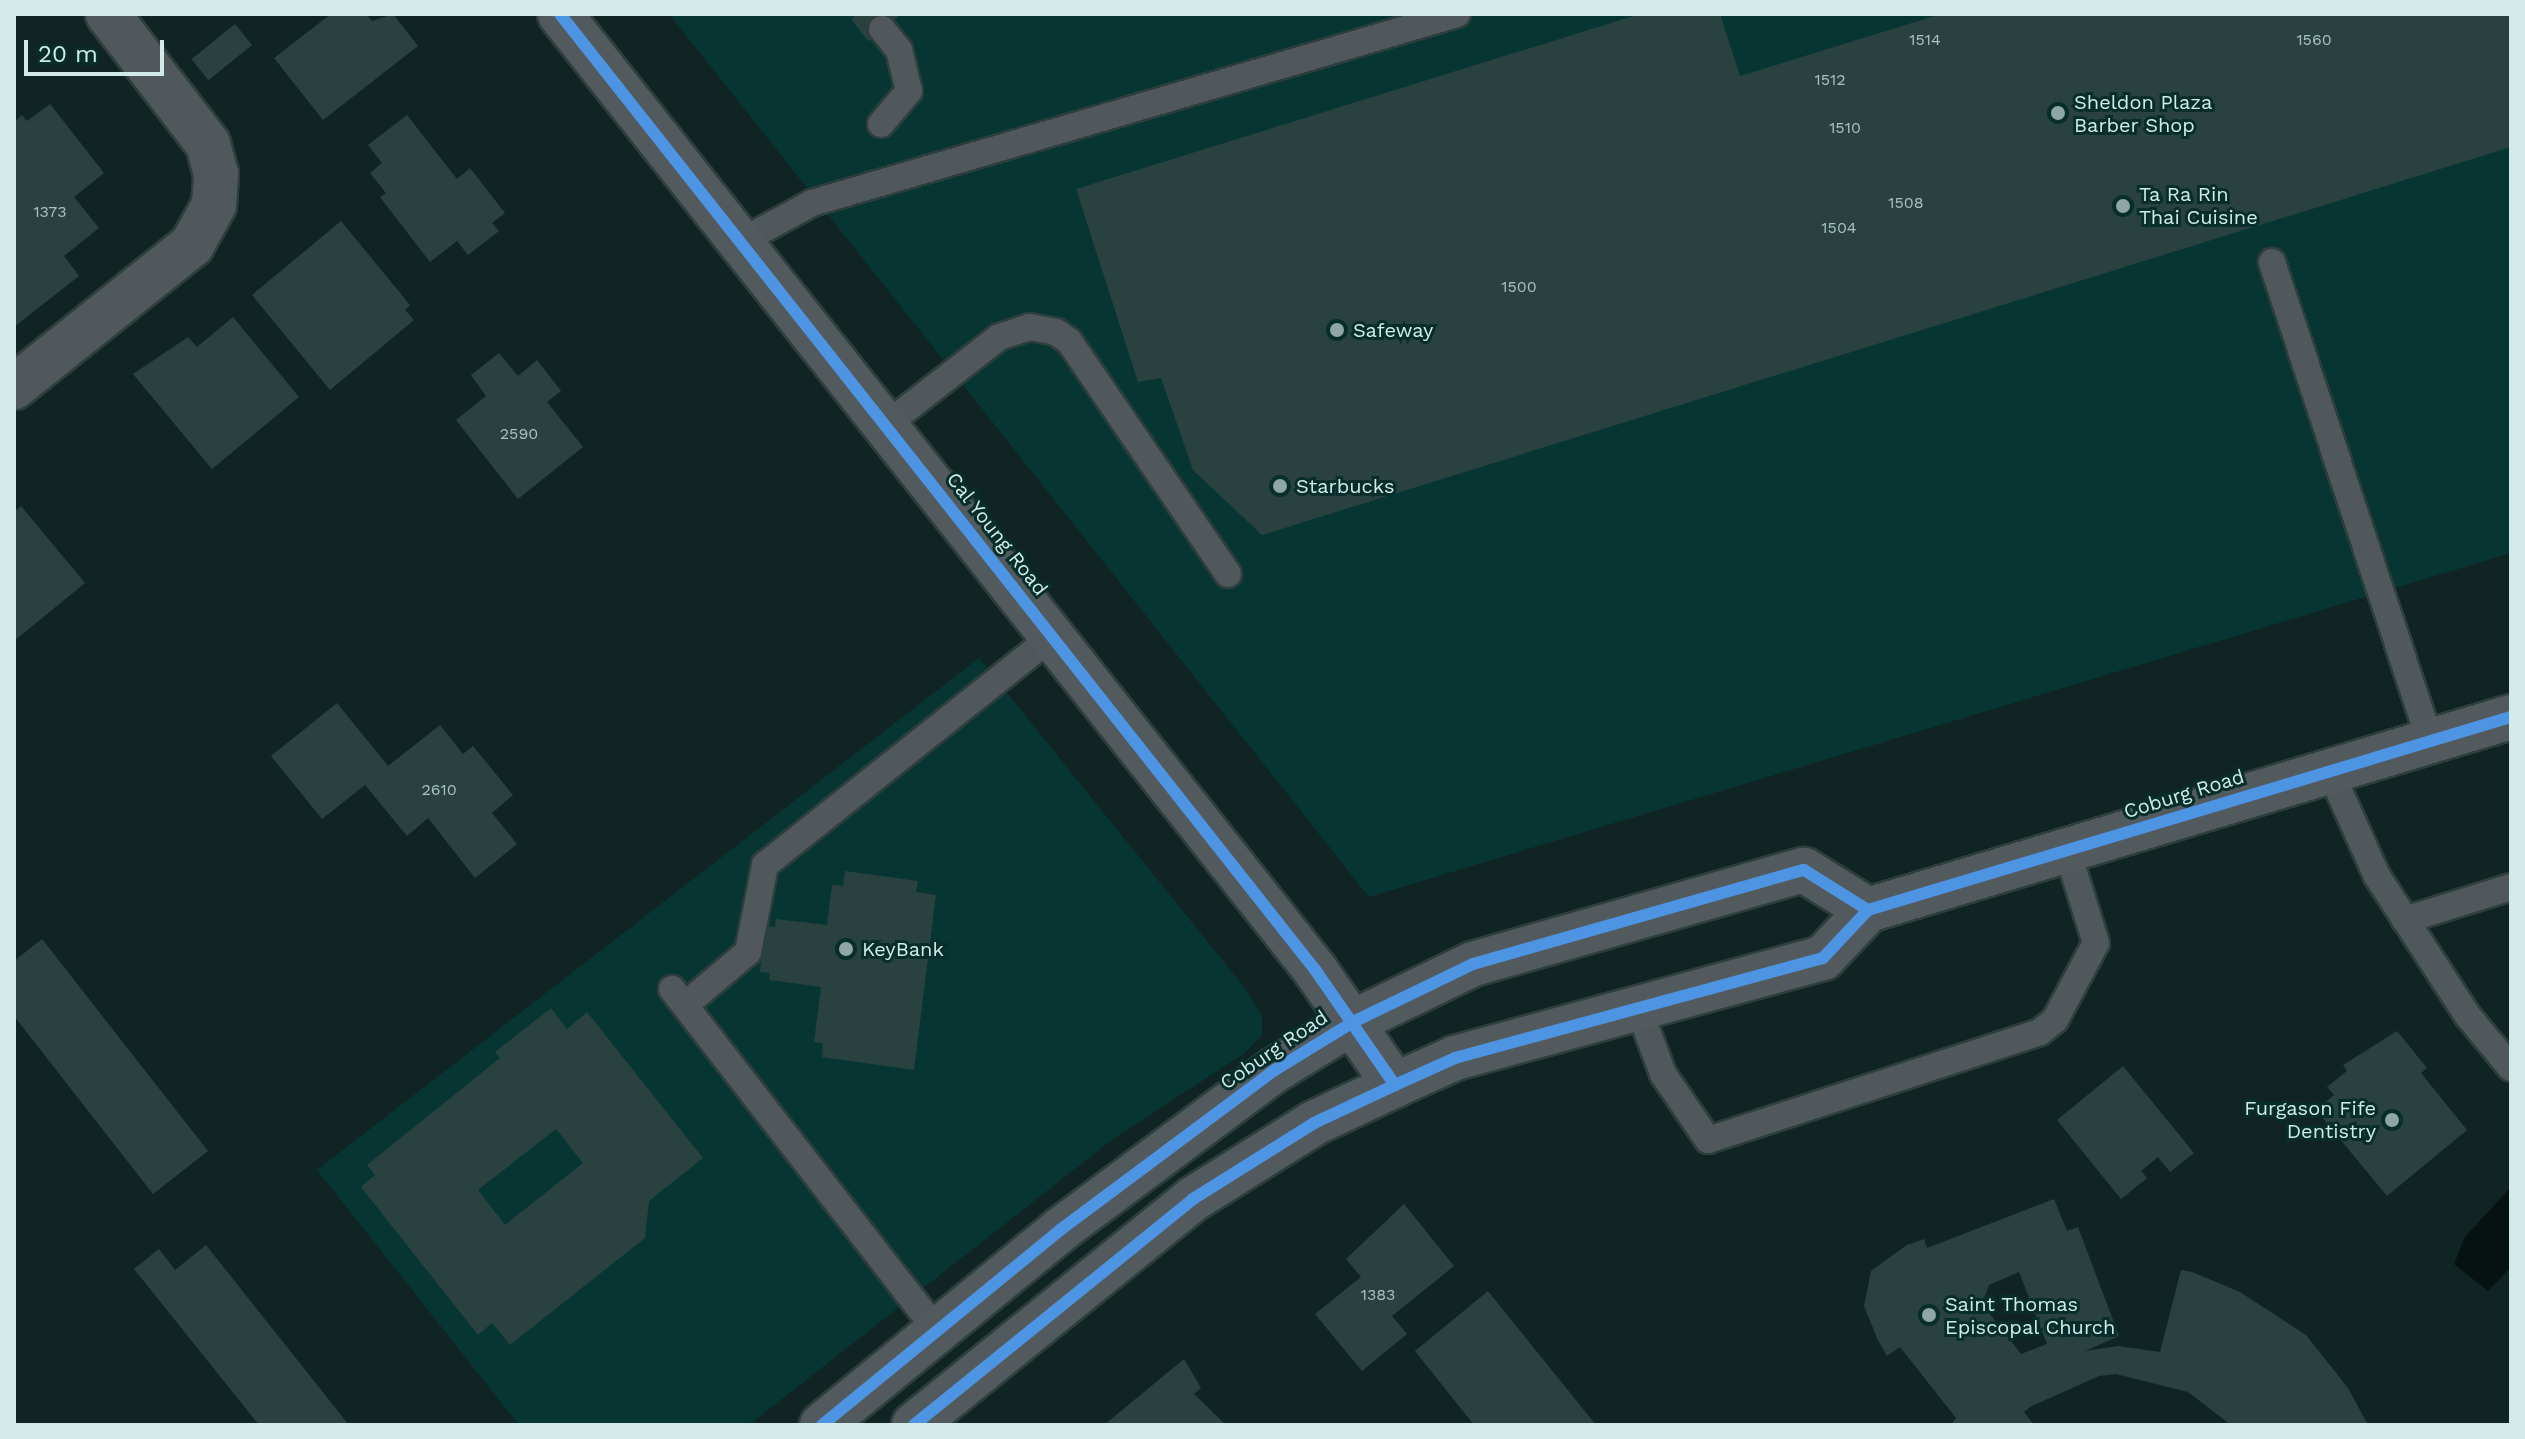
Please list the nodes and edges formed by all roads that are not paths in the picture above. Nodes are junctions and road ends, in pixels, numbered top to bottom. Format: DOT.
graph roads {
  1 [pos="108,14"];
  2 [pos="560,14"];
  3 [pos="1457,14"];
  4 [pos="882,29"];
  5 [pos="881,124"];
  6 [pos="740,242"];
  7 [pos="2272,262"];
  8 [pos="14,387"];
  9 [pos="886,425"];
  10 [pos="1228,574"];
  11 [pos="1053,636"];
  12 [pos="2511,717"];
  13 [pos="2430,741"];
  14 [pos="2330,771"];
  15 [pos="2067,850"];
  16 [pos="2511,887"];
  17 [pos="1868,910"];
  18 [pos="2405,920"];
  19 [pos="1639,1009"];
  20 [pos="1353,1022"];
  21 [pos="2511,1068"];
  22 [pos="1395,1085"];
  23 [pos="938,1332"];
  24 [pos="916,1424"];
  25 [pos="822,1425"];
  1 -- 8 [label="street"];
  2 -- 6 [label="main road, Cal Young Road"];
  3 -- 6 [label="lane"];
  4 -- 5 [label="lane"];
  6 -- 9 [label="main road, Cal Young Road"];
  7 -- 13 [label="lane"];
  9 -- 10 [label="lane"];
  9 -- 11 [label="main road, Cal Young Road"];
  11 -- 20 [label="main road, Cal Young Road"];
  11 -- 23 [label="lane"];
  12 -- 13 [label="main road, Coburg Road"];
  13 -- 14 [label="main road, Coburg Road"];
  14 -- 15 [label="main road, Coburg Road"];
  14 -- 18 [label="lane"];
  15 -- 17 [label="main road, Coburg Road"];
  15 -- 19 [label="lane"];
  16 -- 18 [label="lane"];
  17 -- 19 [label="main road"];
  17 -- 20 [label="main road, Coburg Road"];
  18 -- 21 [label="lane"];
  19 -- 22 [label="main road"];
  20 -- 22 [label="main road, Cal Young Road"];
  20 -- 23 [label="main road, Coburg Road"];
  22 -- 24 [label="main road"];
  23 -- 25 [label="main road, Coburg Road"];
}
